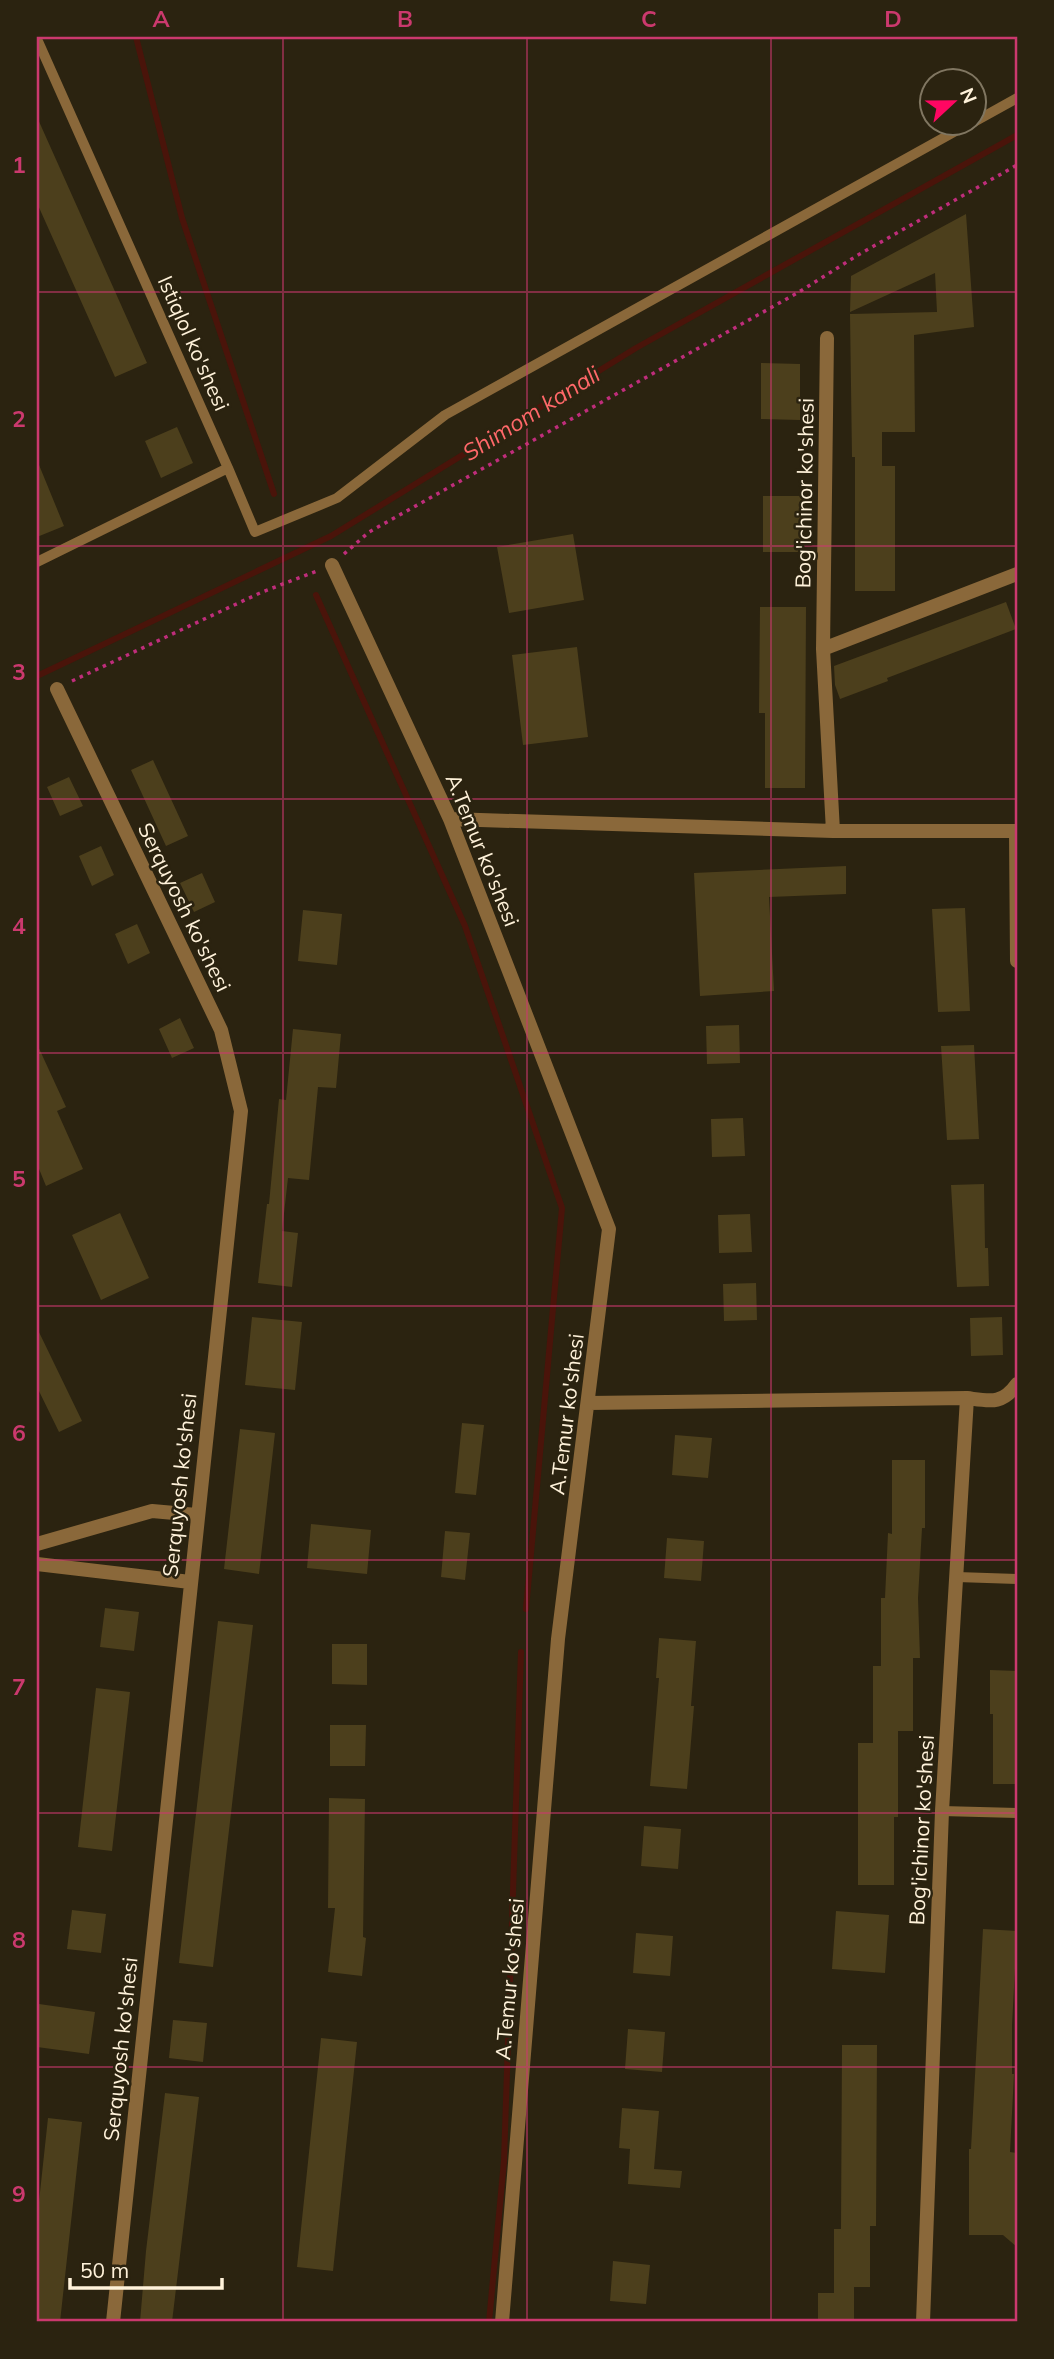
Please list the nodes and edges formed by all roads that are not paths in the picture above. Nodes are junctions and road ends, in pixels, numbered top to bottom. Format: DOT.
graph roads {
  1 [pos="37,39"];
  2 [pos="1017,98"];
  3 [pos="988,114"];
  4 [pos="948,136"];
  5 [pos="827,338"];
  6 [pos="228,467"];
  7 [pos="37,562"];
  8 [pos="332,565"];
  9 [pos="1017,574"];
  10 [pos="823,649"];
  11 [pos="57,689"];
  12 [pos="450,819"];
  13 [pos="833,831"];
  14 [pos="1017,831"];
  15 [pos="1017,961"];
  16 [pos="1017,1384"];
  17 [pos="967,1398"];
  18 [pos="589,1403"];
  19 [pos="197,1515"];
  20 [pos="37,1544"];
  21 [pos="37,1564"];
  22 [pos="957,1577"];
  23 [pos="1017,1578"];
  24 [pos="190,1582"];
  25 [pos="942,1811"];
  26 [pos="1017,1813"];
  27 [pos="113,2322"];
  28 [pos="502,2322"];
  29 [pos="923,2322"];
  1 -- 6 [label="lane, Istiqlol ko'shesi"];
  2 -- 3 [label="lane"];
  4 -- 6 [label="lane, Istiqlol ko'shesi"];
  5 -- 10 [label="street, Bog'ichinor ko'shesi"];
  6 -- 7 [label="lane"];
  8 -- 12 [label="street, A.Temur ko'shesi"];
  9 -- 10 [label="street"];
  10 -- 13 [label="street, Bog'ichinor ko'shesi"];
  11 -- 19 [label="street, Serquyosh ko'shesi"];
  12 -- 13 [label="street"];
  12 -- 18 [label="street, A.Temur ko'shesi"];
  13 -- 14 [label="street"];
  14 -- 15 [label="street"];
  16 -- 17 [label="street"];
  17 -- 18 [label="street"];
  17 -- 22 [label="street, Bog'ichinor ko'shesi"];
  18 -- 28 [label="street, A.Temur ko'shesi"];
  19 -- 20 [label="street"];
  19 -- 24 [label="street, Serquyosh ko'shesi"];
  21 -- 24 [label="street"];
  22 -- 23 [label="lane"];
  22 -- 25 [label="street, Bog'ichinor ko'shesi"];
  24 -- 27 [label="street, Serquyosh ko'shesi"];
  25 -- 26 [label="lane"];
  25 -- 29 [label="street, Bog'ichinor ko'shesi"];
}
